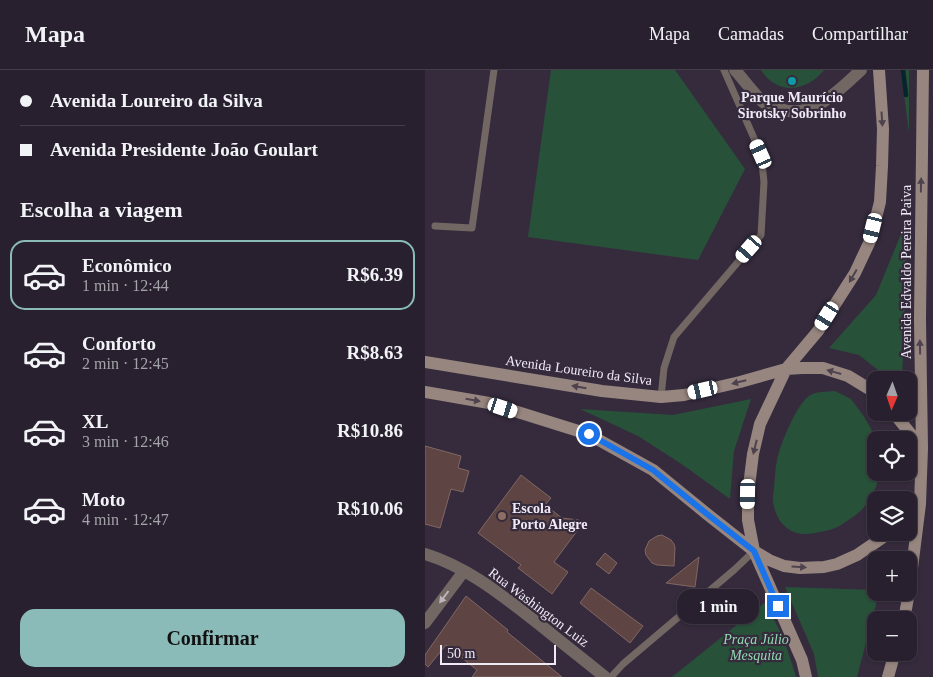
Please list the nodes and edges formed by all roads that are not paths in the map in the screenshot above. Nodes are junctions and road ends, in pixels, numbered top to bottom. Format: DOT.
graph roads {
  1 [pos="493,70"];
  2 [pos="724,70"];
  3 [pos="735,70"];
  4 [pos="861,70"];
  5 [pos="879,70"];
  6 [pos="923,70"];
  7 [pos="435,226"];
  8 [pos="425,362"];
  9 [pos="786,369"];
  10 [pos="867,388"];
  11 [pos="425,392"];
  12 [pos="661,396"];
  13 [pos="900,421"];
  14 [pos="922,448"];
  15 [pos="920,504"];
  16 [pos="917,507"];
  17 [pos="877,541"];
  18 [pos="754,551"];
  19 [pos="914,551"];
  20 [pos="425,554"];
  21 [pos="464,571"];
  22 [pos="425,623"];
  23 [pos="892,661"];
  24 [pos="605,677"];
  25 [pos="611,677"];
  26 [pos="806,677"];
  27 [pos="888,677"];
  1 -- 7 [label="lane"];
  2 -- 12 [label="lane"];
  3 -- 4 [label="street"];
  5 -- 9 [label="main road, Avenida Edvaldo Pereira Paiva, one-way"];
  14 -- 6 [label="main road, Avenida Edvaldo Pereira Paiva, one-way"];
  12 -- 8 [label="main road, Avenida Loureiro da Silva, one-way"];
  10 -- 9 [label="main road, Avenida Loureiro da Silva, one-way"];
  9 -- 12 [label="main road, Avenida Loureiro da Silva, one-way"];
  9 -- 18 [label="main road, Avenida Edvaldo Pereira Paiva, one-way"];
  11 -- 18 [label="main road, one-way"];
  13 -- 14 [label="main road"];
  14 -- 15 [label="main road, Avenida Edvaldo Pereira Paiva"];
  15 -- 16 [label="main road"];
  15 -- 19 [label="main road, Avenida Edvaldo Pereira Paiva"];
  18 -- 17 [label="main road, one-way"];
  18 -- 25 [label="lane"];
  18 -- 26 [label="main road, Avenida Edvaldo Pereira Paiva"];
  20 -- 21 [label="street, Rua Washington Luiz"];
  21 -- 22 [label="street, one-way"];
  21 -- 24 [label="street, Rua Washington Luiz"];
  23 -- 27 [label="main road"];
}
